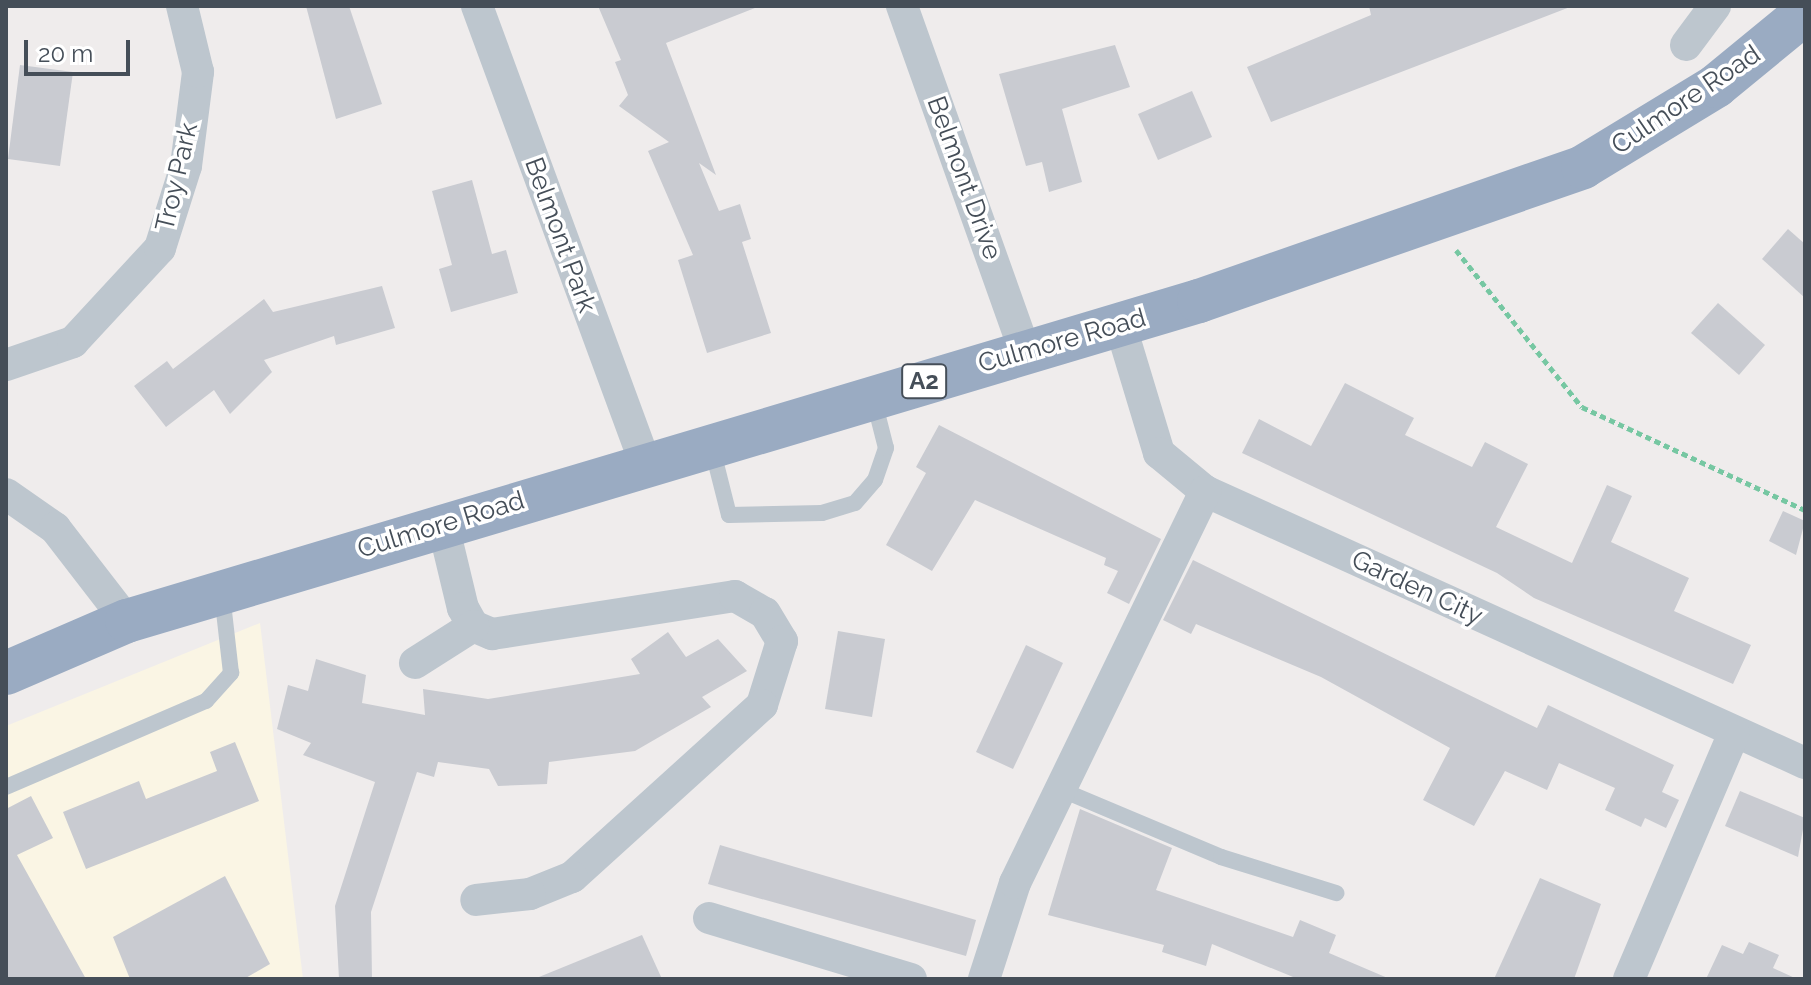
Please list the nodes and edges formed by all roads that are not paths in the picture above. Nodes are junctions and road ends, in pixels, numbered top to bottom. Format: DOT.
graph roads {
  1 [pos="182,6"];
  2 [pos="477,6"];
  3 [pos="902,6"];
  4 [pos="1715,6"];
  5 [pos="1805,13"];
  6 [pos="1686,45"];
  7 [pos="1120,324"];
  8 [pos="1025,351"];
  9 [pos="6,365"];
  10 [pos="873,396"];
  11 [pos="711,444"];
  12 [pos="645,463"];
  13 [pos="1205,491"];
  14 [pos="6,494"];
  15 [pos="443,525"];
  16 [pos="222,592"];
  17 [pos="127,621"];
  18 [pos="473,626"];
  19 [pos="415,663"];
  20 [pos="6,673"];
  21 [pos="1734,733"];
  22 [pos="1805,763"];
  23 [pos="6,787"];
  24 [pos="1062,790"];
  25 [pos="1336,893"];
  26 [pos="476,900"];
  27 [pos="709,918"];
  28 [pos="911,979"];
  29 [pos="984,979"];
  30 [pos="1629,979"];
  1 -- 9 [label="street, Troy Park"];
  2 -- 12 [label="street, Belmont Park"];
  3 -- 8 [label="street, Belmont Drive"];
  4 -- 6 [label="street"];
  5 -- 7 [label="highway, Culmore Road / A2"];
  7 -- 8 [label="highway, Culmore Road / A2"];
  7 -- 13 [label="street, Garden City"];
  8 -- 10 [label="highway, Culmore Road / A2"];
  10 -- 11 [label="highway, Culmore Road / A2"];
  10 -- 11 [label="lane"];
  11 -- 12 [label="highway, Culmore Road / A2"];
  12 -- 15 [label="highway, Culmore Road / A2"];
  13 -- 21 [label="street, Garden City"];
  13 -- 24 [label="street"];
  14 -- 17 [label="street"];
  15 -- 16 [label="highway, Culmore Road / A2"];
  15 -- 18 [label="street"];
  16 -- 17 [label="highway, Culmore Road / A2"];
  16 -- 23 [label="lane"];
  17 -- 20 [label="highway, Culmore Road / A2"];
  18 -- 19 [label="street"];
  18 -- 26 [label="street"];
  21 -- 22 [label="street, Garden City"];
  21 -- 30 [label="street"];
  24 -- 25 [label="lane"];
  24 -- 29 [label="street"];
  27 -- 28 [label="street"];
}
